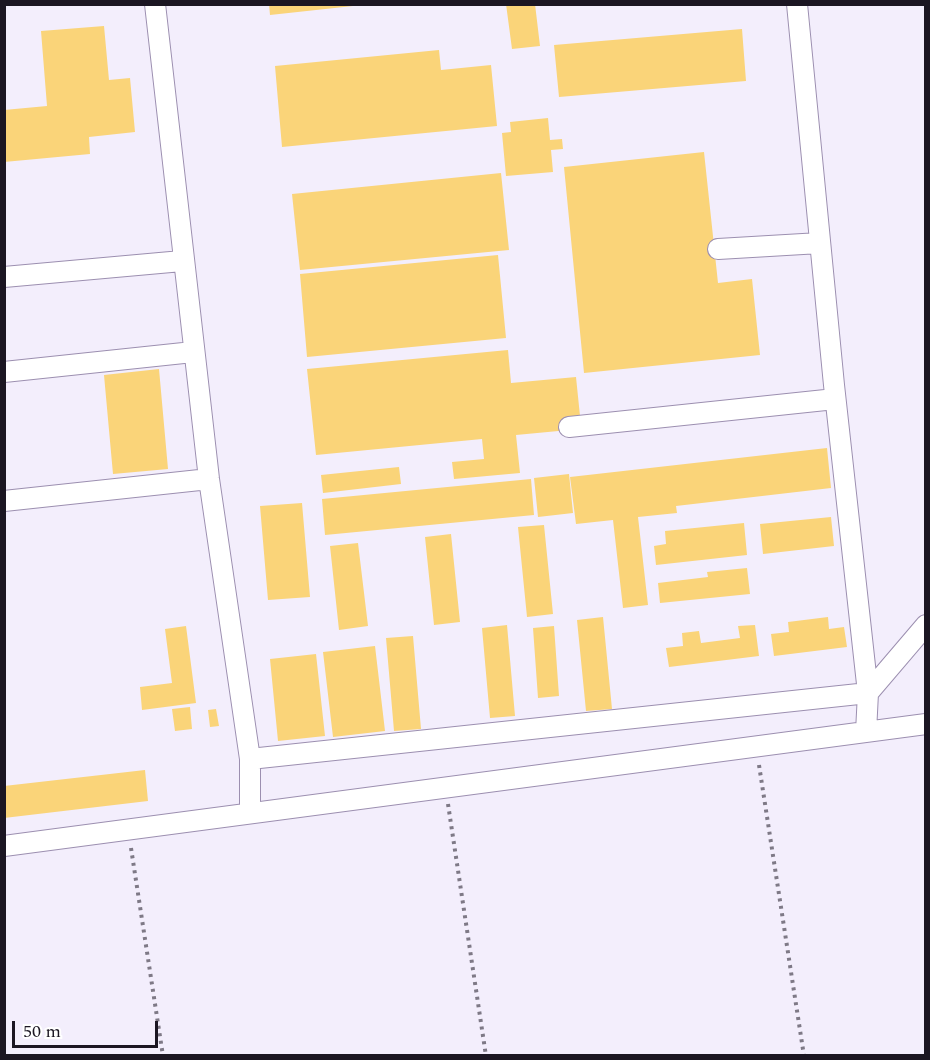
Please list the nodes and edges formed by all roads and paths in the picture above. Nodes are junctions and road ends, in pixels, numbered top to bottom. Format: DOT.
graph roads {
  1 [pos="155,4"];
  2 [pos="797,4"];
  3 [pos="820,243"];
  4 [pos="718,249"];
  5 [pos="182,261"];
  6 [pos="4,277"];
  7 [pos="193,352"];
  8 [pos="4,372"];
  9 [pos="835,399"];
  10 [pos="569,427"];
  11 [pos="209,479"];
  12 [pos="4,501"];
  13 [pos="926,624"];
  14 [pos="868,693"];
  15 [pos="926,724"];
  16 [pos="866,732"];
  17 [pos="756,747"];
  18 [pos="250,759"];
  19 [pos="446,788"];
  20 [pos="250,813"];
  21 [pos="128,829"];
  22 [pos="4,846"];
  23 [pos="163,1056"];
  24 [pos="486,1056"];
  25 [pos="804,1056"];
  1 -- 5 [label="street"];
  2 -- 3 [label="street"];
  3 -- 4 [label="street"];
  3 -- 9 [label="street"];
  5 -- 6 [label="street"];
  5 -- 7 [label="street"];
  7 -- 8 [label="street"];
  7 -- 11 [label="street"];
  9 -- 10 [label="street"];
  9 -- 14 [label="street"];
  11 -- 12 [label="street"];
  11 -- 18 [label="street"];
  13 -- 14 [label="street"];
  14 -- 16 [label="street"];
  14 -- 18 [label="street"];
  15 -- 16 [label="street"];
  16 -- 17 [label="street"];
  17 -- 19 [label="street"];
  17 -- 25 [label="path"];
  18 -- 20 [label="street"];
  19 -- 20 [label="street"];
  19 -- 24 [label="path"];
  20 -- 21 [label="street"];
  21 -- 22 [label="street"];
  21 -- 23 [label="path"];
}
